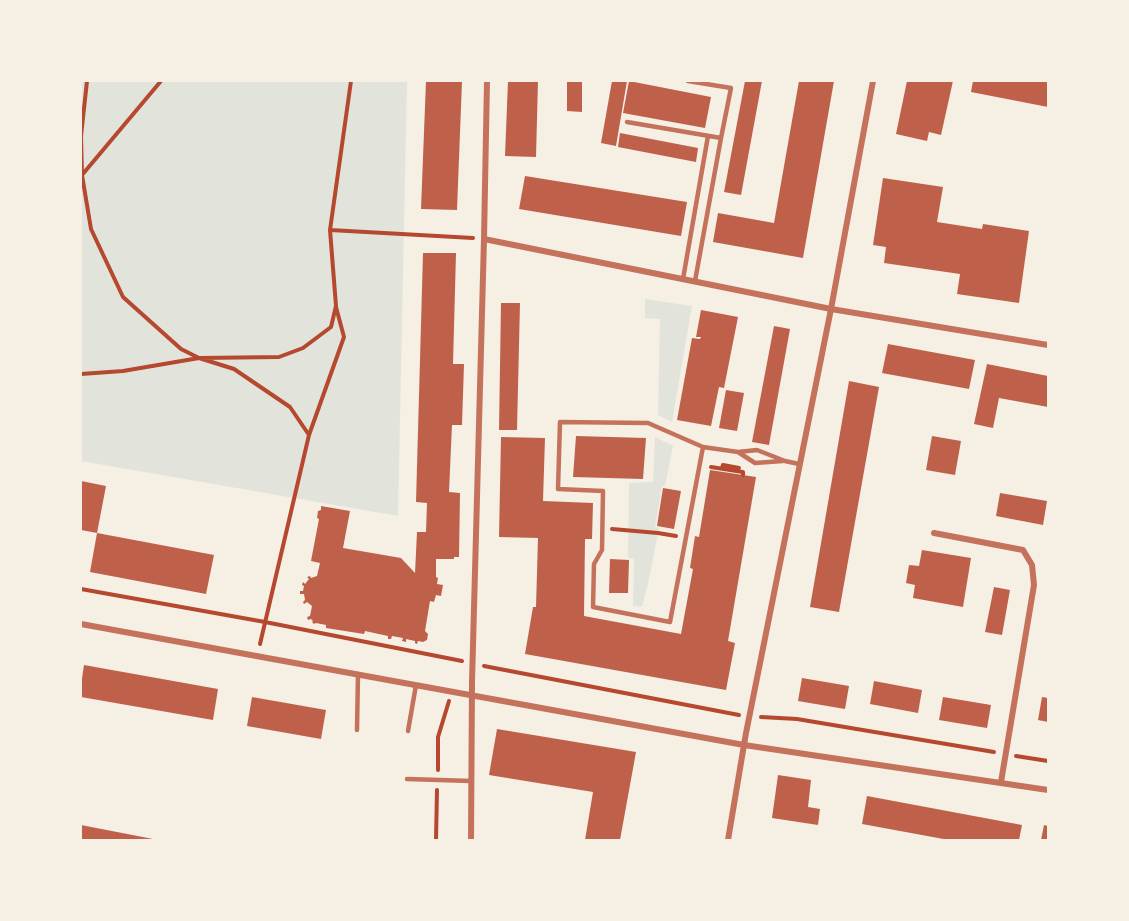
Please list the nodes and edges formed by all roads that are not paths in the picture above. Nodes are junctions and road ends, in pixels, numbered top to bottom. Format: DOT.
graph roads {
  1 [pos="487,81"];
  2 [pos="688,81"];
  3 [pos="873,81"];
  4 [pos="627,122"];
  5 [pos="708,136"];
  6 [pos="721,138"];
  7 [pos="484,239"];
  8 [pos="682,279"];
  9 [pos="695,281"];
  10 [pos="831,309"];
  11 [pos="1048,345"];
  12 [pos="703,447"];
  13 [pos="738,452"];
  14 [pos="785,461"];
  15 [pos="799,464"];
  16 [pos="934,533"];
  17 [pos="81,624"];
  18 [pos="358,674"];
  19 [pos="416,685"];
  20 [pos="472,695"];
  21 [pos="357,730"];
  22 [pos="408,731"];
  23 [pos="744,745"];
  24 [pos="407,779"];
  25 [pos="471,781"];
  26 [pos="1001,782"];
  27 [pos="1048,790"];
  28 [pos="471,840"];
  29 [pos="728,840"];
  1 -- 7 [label="street"];
  2 -- 6 [label="lane"];
  3 -- 10 [label="street"];
  4 -- 5 [label="lane"];
  5 -- 6 [label="lane"];
  5 -- 8 [label="lane"];
  6 -- 9 [label="lane"];
  7 -- 8 [label="street"];
  7 -- 20 [label="street"];
  8 -- 9 [label="street"];
  9 -- 10 [label="street"];
  10 -- 11 [label="street"];
  10 -- 15 [label="street"];
  12 -- 12 [label="lane"];
  12 -- 13 [label="lane"];
  13 -- 14 [label="lane"];
  13 -- 14 [label="lane"];
  14 -- 15 [label="lane"];
  15 -- 23 [label="street"];
  16 -- 26 [label="street"];
  17 -- 18 [label="street"];
  18 -- 19 [label="street"];
  18 -- 21 [label="lane"];
  19 -- 20 [label="street"];
  19 -- 22 [label="lane"];
  20 -- 23 [label="street"];
  20 -- 25 [label="street"];
  23 -- 26 [label="street"];
  23 -- 29 [label="street"];
  24 -- 25 [label="lane"];
  25 -- 28 [label="street"];
  26 -- 27 [label="street"];
}
